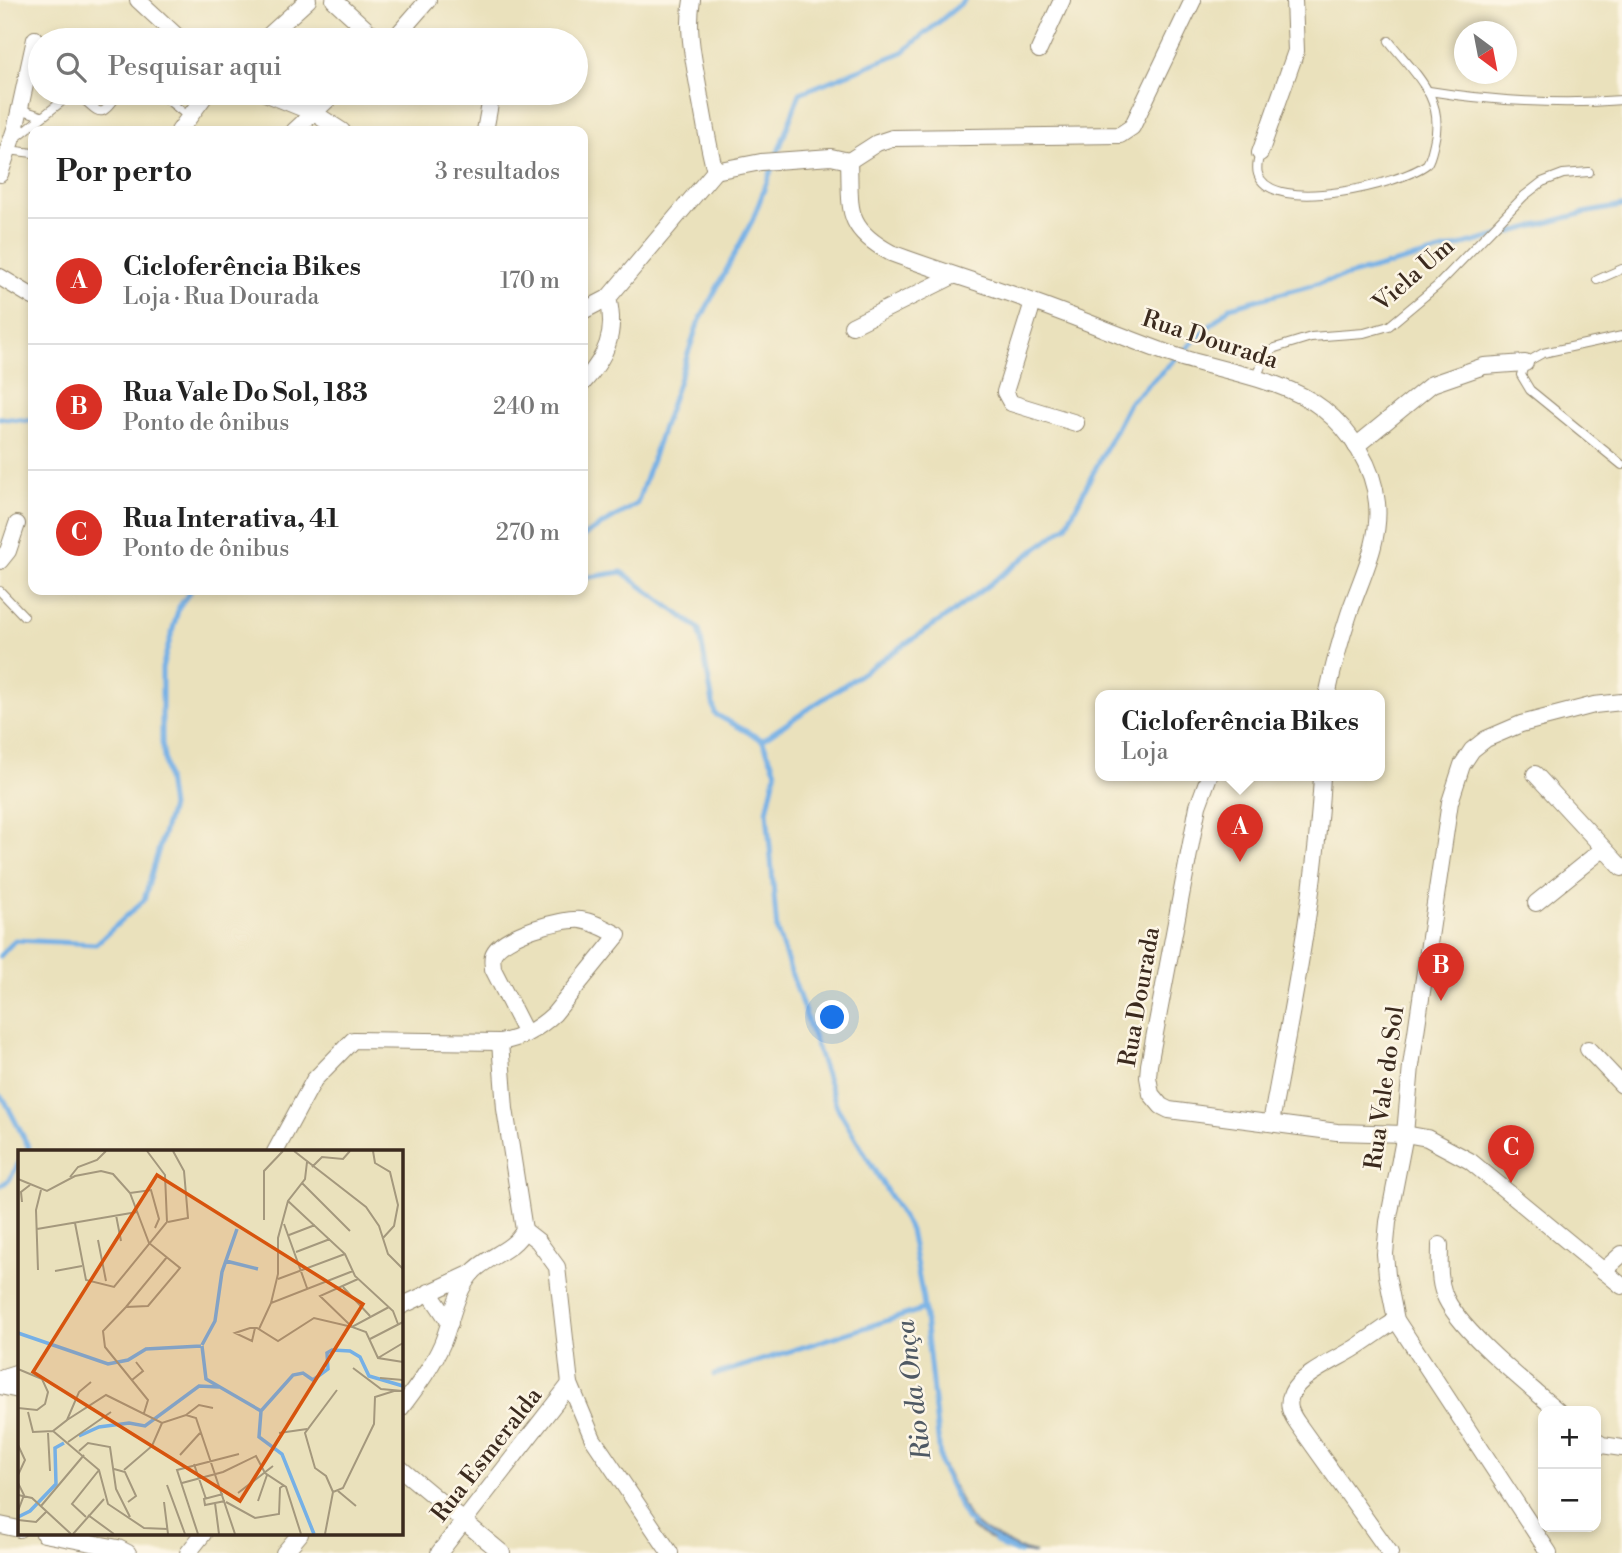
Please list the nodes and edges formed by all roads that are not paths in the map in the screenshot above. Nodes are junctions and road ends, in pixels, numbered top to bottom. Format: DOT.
graph roads {
  1 [pos="138,0"];
  2 [pos="308,0"];
  3 [pos="334,0"];
  4 [pos="428,0"];
  5 [pos="692,0"];
  6 [pos="1062,0"];
  7 [pos="1193,0"];
  8 [pos="1294,0"];
  9 [pos="168,28"];
  10 [pos="277,28"];
  11 [pos="365,28"];
  12 [pos="404,28"];
  13 [pos="1389,41"];
  14 [pos="1039,50"];
  15 [pos="28,66"];
  16 [pos="1429,91"];
  17 [pos="1622,100"];
  18 [pos="57,105"];
  19 [pos="90,105"];
  20 [pos="110,105"];
  21 [pos="174,105"];
  22 [pos="198,105"];
  23 [pos="294,105"];
  24 [pos="322,105"];
  25 [pos="490,105"];
  26 [pos="20,109"];
  27 [pos="314,113"];
  28 [pos="41,116"];
  29 [pos="189,117"];
  30 [pos="28,126"];
  31 [pos="28,126"];
  32 [pos="183,126"];
  33 [pos="300,126"];
  34 [pos="334,126"];
  35 [pos="486,126"];
  36 [pos="10,140"];
  37 [pos="28,150"];
  38 [pos="1260,153"];
  39 [pos="849,160"];
  40 [pos="715,171"];
  41 [pos="1589,172"];
  42 [pos="0,174"];
  43 [pos="1622,268"];
  44 [pos="953,276"];
  45 [pos="0,277"];
  46 [pos="1597,280"];
  47 [pos="28,294"];
  48 [pos="608,298"];
  49 [pos="1033,302"];
  50 [pos="588,308"];
  51 [pos="852,326"];
  52 [pos="1622,336"];
  53 [pos="1523,366"];
  54 [pos="588,377"];
  55 [pos="1256,379"];
  56 [pos="1076,424"];
  57 [pos="1356,446"];
  58 [pos="1622,465"];
  59 [pos="17,524"];
  60 [pos="0,561"];
  61 [pos="0,592"];
  62 [pos="24,616"];
  63 [pos="1328,690"];
  64 [pos="1622,702"];
  65 [pos="1535,774"];
  66 [pos="1207,781"];
  67 [pos="1322,781"];
  68 [pos="1603,849"];
  69 [pos="1622,868"];
  70 [pos="1536,904"];
  71 [pos="526,1034"];
  72 [pos="500,1042"];
  73 [pos="1588,1049"];
  74 [pos="1622,1086"];
  75 [pos="1271,1123"];
  76 [pos="1405,1134"];
  77 [pos="276,1150"];
  78 [pos="522,1235"];
  79 [pos="1440,1245"];
  80 [pos="1622,1254"];
  81 [pos="1603,1271"];
  82 [pos="472,1273"];
  83 [pos="1622,1286"];
  84 [pos="429,1292"];
  85 [pos="402,1306"];
  86 [pos="1396,1320"];
  87 [pos="450,1323"];
  88 [pos="18,1372"];
  89 [pos="0,1378"];
  90 [pos="570,1384"];
  91 [pos="0,1386"];
  92 [pos="18,1390"];
  93 [pos="1552,1406"];
  94 [pos="402,1407"];
  95 [pos="1601,1445"];
  96 [pos="1622,1448"];
  97 [pos="402,1470"];
  98 [pos="462,1522"];
  99 [pos="0,1525"];
  100 [pos="18,1529"];
  101 [pos="55,1536"];
  102 [pos="201,1536"];
  103 [pos="298,1536"];
  104 [pos="128,1553"];
  105 [pos="188,1553"];
  106 [pos="284,1553"];
  107 [pos="439,1553"];
  108 [pos="502,1553"];
  109 [pos="670,1553"];
  110 [pos="1390,1553"];
  111 [pos="1549,1553"];
  1 -- 9 [label="street"];
  2 -- 10 [label="street"];
  3 -- 11 [label="street"];
  4 -- 12 [label="street"];
  5 -- 40 [label="street"];
  6 -- 14 [label="street"];
  7 -- 39 [label="street"];
  8 -- 38 [label="street"];
  13 -- 16 [label="lane"];
  15 -- 26 [label="street"];
  16 -- 17 [label="lane"];
  16 -- 38 [label="lane"];
  18 -- 28 [label="lane"];
  19 -- 20 [label="lane"];
  21 -- 29 [label="lane"];
  22 -- 29 [label="street"];
  23 -- 27 [label="street"];
  24 -- 27 [label="street"];
  25 -- 35 [label="street"];
  26 -- 28 [label="lane"];
  26 -- 36 [label="street"];
  27 -- 33 [label="street"];
  27 -- 34 [label="street"];
  28 -- 31 [label="lane"];
  29 -- 32 [label="street"];
  30 -- 36 [label="lane"];
  36 -- 37 [label="lane"];
  36 -- 42 [label="street"];
  39 -- 40 [label="street"];
  39 -- 44 [label="street, Rua Dourada"];
  40 -- 48 [label="street"];
  41 -- 55 [label="lane, Viela Um"];
  43 -- 46 [label="lane"];
  44 -- 49 [label="street, Rua Dourada"];
  44 -- 51 [label="street"];
  45 -- 47 [label="street"];
  48 -- 50 [label="street"];
  48 -- 54 [label="street"];
  49 -- 55 [label="street, Rua Dourada"];
  49 -- 56 [label="street"];
  52 -- 53 [label="lane"];
  53 -- 57 [label="street"];
  53 -- 58 [label="lane"];
  55 -- 57 [label="street, Rua Dourada"];
  57 -- 63 [label="street, Rua Dourada"];
  59 -- 60 [label="street"];
  61 -- 62 [label="lane"];
  64 -- 76 [label="street, Rua Vale do Sol"];
  65 -- 68 [label="street"];
  66 -- 75 [label="street, Rua Dourada"];
  67 -- 75 [label="street"];
  68 -- 69 [label="street"];
  68 -- 70 [label="street"];
  71 -- 71 [label="street"];
  71 -- 72 [label="street"];
  72 -- 77 [label="street"];
  72 -- 78 [label="street"];
  73 -- 74 [label="street"];
  75 -- 76 [label="street, Rua Dourada"];
  76 -- 81 [label="street, Rua Dourada"];
  76 -- 86 [label="street, Rua Vale do Sol"];
  78 -- 82 [label="street"];
  78 -- 90 [label="street"];
  79 -- 93 [label="street"];
  80 -- 81 [label="street"];
  81 -- 83 [label="street, Rua Dourada"];
  82 -- 84 [label="street"];
  82 -- 87 [label="street"];
  84 -- 85 [label="street"];
  84 -- 87 [label="street"];
  86 -- 110 [label="street"];
  86 -- 111 [label="street, Rua Vale do Sol"];
  87 -- 94 [label="street"];
  88 -- 89 [label="street"];
  90 -- 98 [label="street, Rua Esmeralda"];
  90 -- 109 [label="street"];
  91 -- 92 [label="street"];
  95 -- 96 [label="street"];
  97 -- 98 [label="street"];
  98 -- 107 [label="street, Rua Esmeralda"];
  98 -- 108 [label="street"];
  99 -- 100 [label="street"];
  101 -- 104 [label="street"];
  102 -- 105 [label="street"];
  103 -- 106 [label="street"];
}
